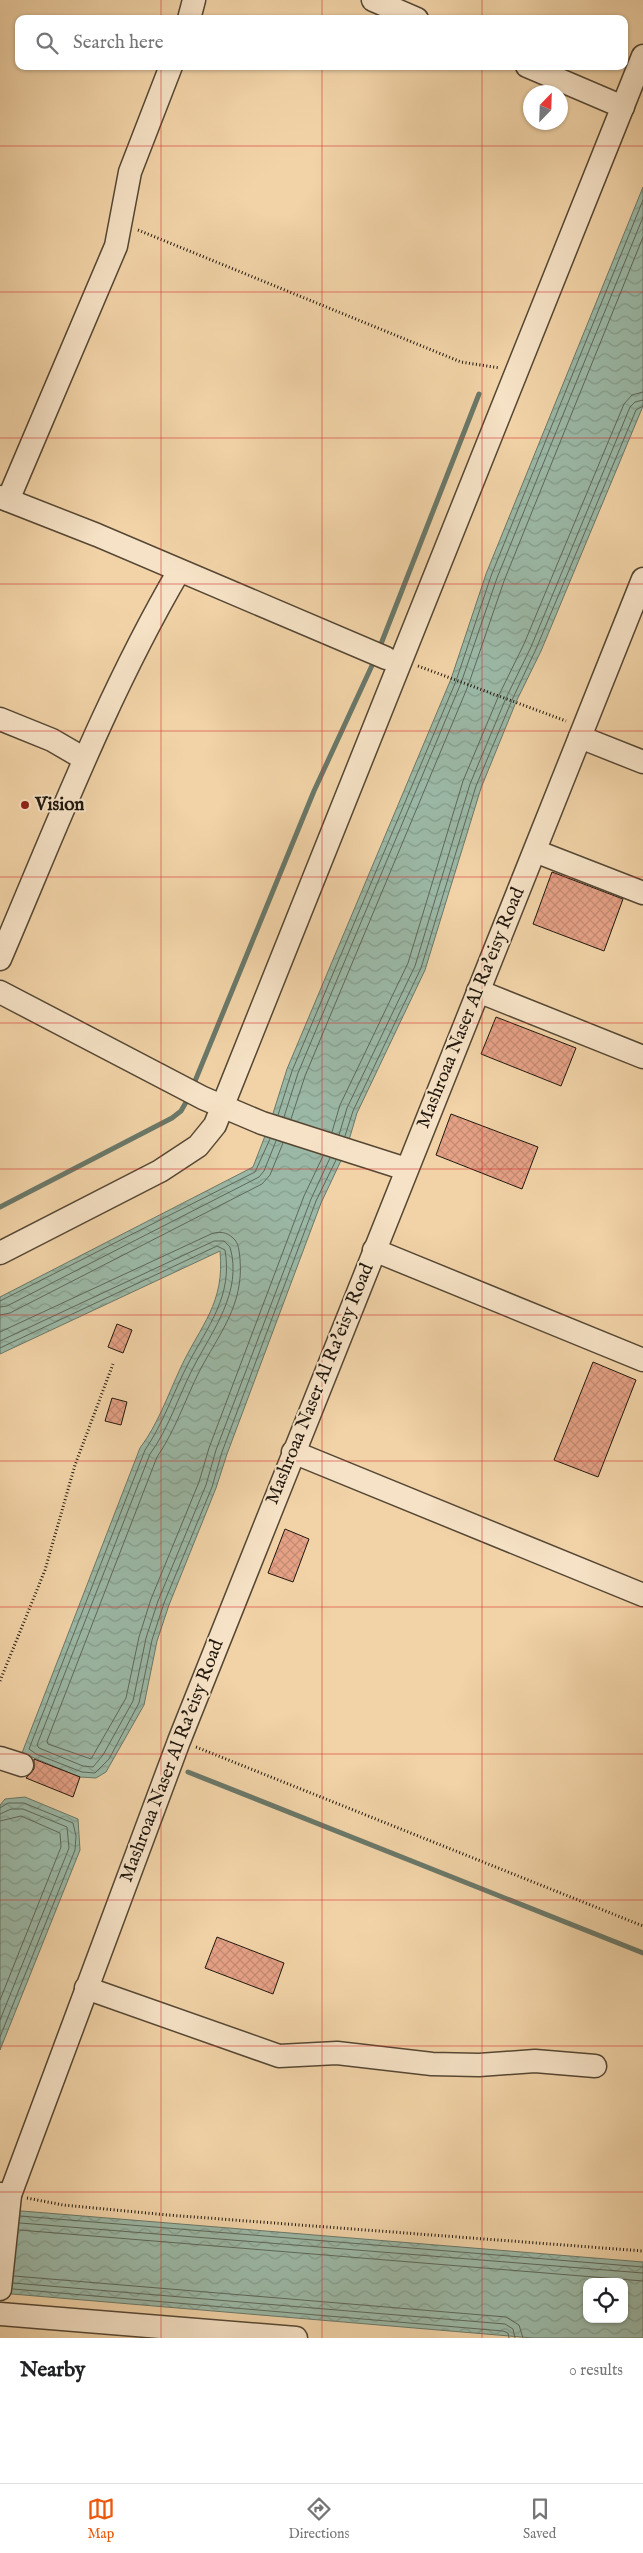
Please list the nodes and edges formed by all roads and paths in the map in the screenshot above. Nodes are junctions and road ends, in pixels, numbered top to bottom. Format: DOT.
graph roads {
  1 [pos="194,0"];
  2 [pos="373,0"];
  3 [pos="189,15"];
  4 [pos="408,15"];
  5 [pos="643,56"];
  6 [pos="169,70"];
  7 [pos="537,70"];
  8 [pos="622,107"];
  9 [pos="121,223"];
  10 [pos="517,371"];
  11 [pos="4,498"];
  12 [pos="179,571"];
  13 [pos="643,579"];
  14 [pos="377,654"];
  15 [pos="448,678"];
  16 [pos="0,719"];
  17 [pos="582,732"];
  18 [pos="83,758"];
  19 [pos="643,762"];
  20 [pos="535,850"];
  21 [pos="643,893"];
  22 [pos="0,959"];
  23 [pos="478,991"];
  24 [pos="0,992"];
  25 [pos="643,1057"];
  26 [pos="224,1106"];
  27 [pos="406,1169"];
  28 [pos="374,1250"];
  29 [pos="0,1253"];
  30 [pos="643,1360"];
  31 [pos="112,1364"];
  32 [pos="293,1452"];
  33 [pos="643,1595"];
  34 [pos="0,1681"];
  35 [pos="179,1741"];
  36 [pos="0,1758"];
  37 [pos="22,1766"];
  38 [pos="643,1926"];
  39 [pos="86,1988"];
  40 [pos="595,2066"];
  41 [pos="6,2198"];
  42 [pos="643,2251"];
  43 [pos="0,2289"];
  44 [pos="0,2314"];
  45 [pos="296,2338"];
  1 -- 3 [label="street"];
  2 -- 4 [label="street"];
  5 -- 8 [label="street"];
  6 -- 9 [label="street"];
  7 -- 8 [label="street"];
  8 -- 10 [label="street"];
  9 -- 10 [label="path"];
  9 -- 11 [label="street"];
  10 -- 26 [label="street"];
  11 -- 12 [label="street"];
  12 -- 14 [label="street"];
  12 -- 18 [label="street"];
  13 -- 17 [label="street, Mashroaa Naser Al Ra'eisy Road"];
  15 -- 17 [label="path"];
  16 -- 18 [label="street"];
  17 -- 19 [label="street"];
  17 -- 20 [label="street, Mashroaa Naser Al Ra'eisy Road"];
  18 -- 22 [label="street"];
  20 -- 21 [label="street"];
  20 -- 23 [label="street, Mashroaa Naser Al Ra'eisy Road"];
  23 -- 25 [label="street"];
  23 -- 27 [label="street, Mashroaa Naser Al Ra'eisy Road"];
  24 -- 26 [label="street"];
  26 -- 27 [label="street"];
  26 -- 29 [label="street"];
  27 -- 28 [label="street, Mashroaa Naser Al Ra'eisy Road"];
  28 -- 30 [label="street"];
  28 -- 32 [label="street, Mashroaa Naser Al Ra'eisy Road"];
  31 -- 34 [label="path"];
  32 -- 33 [label="street"];
  32 -- 35 [label="street, Mashroaa Naser Al Ra'eisy Road"];
  35 -- 38 [label="path"];
  35 -- 39 [label="street, Mashroaa Naser Al Ra'eisy Road"];
  36 -- 37 [label="street"];
  39 -- 40 [label="street"];
  39 -- 41 [label="street, Mashroaa Naser Al Ra'eisy Road"];
  41 -- 42 [label="path"];
  41 -- 43 [label="street, Mashroaa Naser Al Ra'eisy Road"];
  44 -- 45 [label="street"];
}
